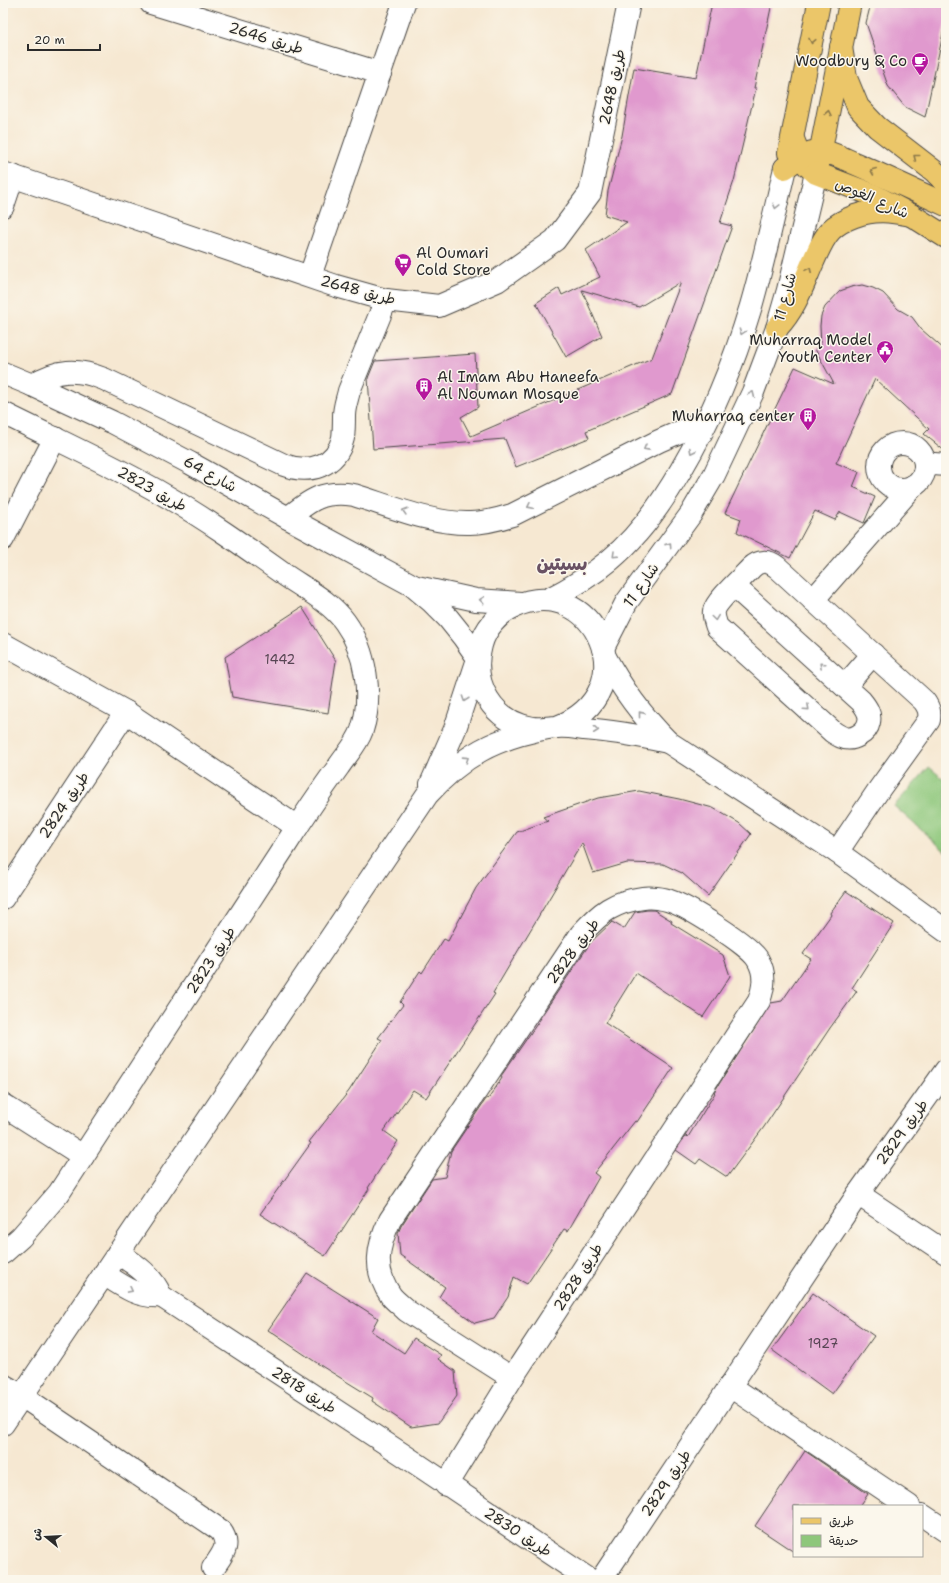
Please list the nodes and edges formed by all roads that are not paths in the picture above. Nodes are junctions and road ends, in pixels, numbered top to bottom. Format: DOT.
graph roads {
  1 [pos="151,3"];
  2 [pos="404,3"];
  3 [pos="629,3"];
  4 [pos="819,3"];
  5 [pos="850,3"];
  6 [pos="182,8"];
  7 [pos="841,47"];
  8 [pos="380,74"];
  9 [pos="800,154"];
  10 [pos="816,173"];
  11 [pos="8,174"];
  12 [pos="946,182"];
  13 [pos="946,205"];
  14 [pos="3,206"];
  15 [pos="912,215"];
  16 [pos="946,237"];
  17 [pos="310,276"];
  18 [pos="386,300"];
  19 [pos="777,328"];
  20 [pos="3,373"];
  21 [pos="32,384"];
  22 [pos="3,413"];
  23 [pos="707,420"];
  24 [pos="55,438"];
  25 [pos="936,466"];
  26 [pos="913,486"];
  27 [pos="288,518"];
  28 [pos="3,539"];
  29 [pos="412,585"];
  30 [pos="734,586"];
  31 [pos="547,600"];
  32 [pos="814,600"];
  33 [pos="521,603"];
  34 [pos="3,644"];
  35 [pos="604,652"];
  36 [pos="873,654"];
  37 [pos="477,660"];
  38 [pos="845,686"];
  39 [pos="126,712"];
  40 [pos="553,727"];
  41 [pos="668,742"];
  42 [pos="426,795"];
  43 [pos="297,827"];
  44 [pos="838,852"];
  45 [pos="10,871"];
  46 [pos="3,898"];
  47 [pos="946,931"];
  48 [pos="946,1070"];
  49 [pos="3,1105"];
  50 [pos="83,1156"];
  51 [pos="59,1193"];
  52 [pos="858,1194"];
  53 [pos="118,1253"];
  54 [pos="946,1253"];
  55 [pos="3,1254"];
  56 [pos="3,1268"];
  57 [pos="104,1274"];
  58 [pos="161,1296"];
  59 [pos="512,1378"];
  60 [pos="3,1385"];
  61 [pos="730,1386"];
  62 [pos="22,1396"];
  63 [pos="3,1424"];
  64 [pos="446,1485"];
  65 [pos="908,1505"];
  66 [pos="923,1516"];
  67 [pos="946,1531"];
  68 [pos="213,1568"];
  69 [pos="590,1580"];
  70 [pos="602,1580"];
  1 -- 6 [label="street, طريق 2646"];
  2 -- 8 [label="street"];
  3 -- 18 [label="street, طريق 2648"];
  4 -- 9 [label="main road, شارع 11, one-way"];
  5 -- 7 [label="main road, شارع 11"];
  6 -- 8 [label="street, طريق 2646"];
  9 -- 7 [label="main road, شارع 11, one-way"];
  12 -- 7 [label="main road, one-way"];
  8 -- 17 [label="street"];
  9 -- 10 [label="main road, شارع 11"];
  13 -- 9 [label="main road, شارع الغوص, one-way"];
  9 -- 23 [label="street, شارع 11, one-way"];
  10 -- 15 [label="main road, شارع الغوص"];
  10 -- 19 [label="street, شارع 11"];
  11 -- 14 [label="street"];
  11 -- 17 [label="street, طريق 2648"];
  15 -- 16 [label="main road, شارع الغوص"];
  19 -- 15 [label="main road, one-way"];
  17 -- 18 [label="street, طريق 2648"];
  18 -- 21 [label="street"];
  35 -- 19 [label="street, شارع 11, one-way"];
  20 -- 21 [label="street, شارع 64"];
  21 -- 27 [label="street, شارع 64"];
  22 -- 24 [label="street, طريق 2823"];
  23 -- 27 [label="street, one-way"];
  23 -- 31 [label="street, شارع 11, one-way"];
  24 -- 28 [label="street"];
  24 -- 43 [label="street, طريق 2823"];
  25 -- 26 [label="street"];
  25 -- 26 [label="street"];
  26 -- 32 [label="street"];
  27 -- 29 [label="street, شارع 64"];
  33 -- 29 [label="street, شارع 64, one-way"];
  29 -- 37 [label="street, شارع 64"];
  30 -- 32 [label="street"];
  38 -- 30 [label="street, one-way"];
  30 -- 38 [label="street, one-way"];
  31 -- 33 [label="street"];
  31 -- 35 [label="street"];
  32 -- 36 [label="street"];
  33 -- 37 [label="street"];
  34 -- 39 [label="street"];
  35 -- 40 [label="street"];
  41 -- 35 [label="street, one-way"];
  36 -- 38 [label="street"];
  36 -- 44 [label="street"];
  37 -- 40 [label="street"];
  37 -- 42 [label="street, one-way"];
  39 -- 43 [label="street"];
  39 -- 45 [label="street, طريق 2824"];
  40 -- 41 [label="street, one-way"];
  42 -- 40 [label="street, one-way"];
  41 -- 44 [label="street"];
  42 -- 53 [label="street"];
  43 -- 50 [label="street, طريق 2823"];
  44 -- 47 [label="street"];
  45 -- 46 [label="street, طريق 2824"];
  48 -- 52 [label="street, طريق 2829"];
  49 -- 50 [label="street"];
  50 -- 51 [label="street, طريق 2823"];
  51 -- 55 [label="street, طريق 2823"];
  51 -- 56 [label="street, طريق 2823"];
  52 -- 54 [label="street"];
  52 -- 61 [label="street, طريق 2829"];
  53 -- 57 [label="street"];
  53 -- 58 [label="street, طريق 2818"];
  57 -- 58 [label="street, طريق 2818, one-way"];
  57 -- 62 [label="street"];
  58 -- 64 [label="street, طريق 2818"];
  59 -- 59 [label="street, طريق 2828"];
  59 -- 64 [label="street, طريق 2828"];
  60 -- 62 [label="street"];
  61 -- 65 [label="street"];
  61 -- 70 [label="street, طريق 2829"];
  62 -- 63 [label="street"];
  62 -- 68 [label="street"];
  64 -- 69 [label="street, طريق 2830"];
  66 -- 67 [label="street"];
}
